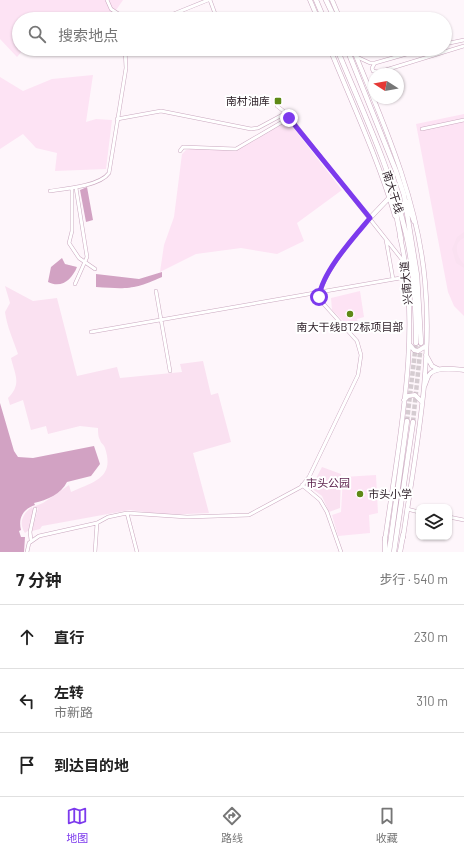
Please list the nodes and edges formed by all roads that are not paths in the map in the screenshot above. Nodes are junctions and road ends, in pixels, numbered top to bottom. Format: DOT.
graph roads {
  1 [pos="107,0"];
  2 [pos="209,0"];
  3 [pos="310,0"];
  4 [pos="316,0"];
  5 [pos="326,0"];
  6 [pos="332,0"];
  7 [pos="116,12"];
  8 [pos="179,12"];
  9 [pos="214,12"];
  10 [pos="315,12"];
  11 [pos="321,12"];
  12 [pos="331,12"];
  13 [pos="337,12"];
  14 [pos="464,40"];
  15 [pos="452,43"];
  16 [pos="464,46"];
  17 [pos="452,50"];
  18 [pos="127,56"];
  19 [pos="333,56"];
  20 [pos="340,56"];
  21 [pos="350,56"];
  22 [pos="400,56"];
  23 [pos="432,56"];
  24 [pos="356,57"];
  25 [pos="375,63"];
  26 [pos="372,68"];
  27 [pos="394,68"];
  28 [pos="368,87"];
  29 [pos="375,104"];
  30 [pos="277,106"];
  31 [pos="286,114"];
  32 [pos="289,118"];
  33 [pos="117,119"];
  34 [pos="464,120"];
  35 [pos="422,129"];
  36 [pos="180,151"];
  37 [pos="388,176"];
  38 [pos="74,188"];
  39 [pos="50,191"];
  40 [pos="404,195"];
  41 [pos="389,198"];
  42 [pos="370,218"];
  43 [pos="414,220"];
  44 [pos="385,238"];
  45 [pos="400,239"];
  46 [pos="84,262"];
  47 [pos="404,262"];
  48 [pos="95,269"];
  49 [pos="406,276"];
  50 [pos="393,279"];
  51 [pos="75,284"];
  52 [pos="156,291"];
  53 [pos="320,292"];
  54 [pos="162,319"];
  55 [pos="91,332"];
  56 [pos="409,343"];
  57 [pos="426,346"];
  58 [pos="426,354"];
  59 [pos="438,369"];
  60 [pos="464,370"];
  61 [pos="170,371"];
  62 [pos="423,391"];
  63 [pos="404,400"];
  64 [pos="422,402"];
  65 [pos="302,485"];
  66 [pos="35,509"];
  67 [pos="407,509"];
  68 [pos="416,511"];
  69 [pos="127,513"];
  70 [pos="452,518"];
  71 [pos="464,520"];
  72 [pos="97,523"];
  73 [pos="403,535"];
  74 [pos="385,538"];
  75 [pos="31,540"];
  76 [pos="27,552"];
  77 [pos="95,552"];
  78 [pos="137,552"];
  79 [pos="341,552"];
  80 [pos="384,552"];
  81 [pos="389,552"];
  82 [pos="394,552"];
  83 [pos="400,552"];
  1 -- 7 [label="street"];
  2 -- 8 [label="street"];
  2 -- 9 [label="street"];
  3 -- 10 [label="main road"];
  4 -- 11 [label="highway"];
  5 -- 12 [label="highway"];
  6 -- 13 [label="main road"];
  14 -- 15 [label="street"];
  16 -- 17 [label="street"];
  18 -- 33 [label="street"];
  19 -- 41 [label="main road, 兴南大道"];
  20 -- 37 [label="highway, 南大干线"];
  21 -- 40 [label="highway, 南大干线"];
  22 -- 25 [label="street"];
  23 -- 27 [label="street"];
  24 -- 25 [label="street"];
  24 -- 28 [label="main road, 兴南大道"];
  25 -- 26 [label="street"];
  29 -- 43 [label="main road, 兴南大道"];
  30 -- 31 [label="street"];
  31 -- 32 [label="street"];
  31 -- 33 [label="street"];
  32 -- 36 [label="street"];
  32 -- 42 [label="street"];
  33 -- 38 [label="street"];
  34 -- 35 [label="street"];
  37 -- 40 [label="highway, 南大干线"];
  37 -- 45 [label="highway"];
  38 -- 39 [label="street"];
  38 -- 46 [label="street"];
  38 -- 46 [label="street"];
  40 -- 43 [label="highway"];
  41 -- 42 [label="main road"];
  41 -- 45 [label="main road, 兴南大道"];
  42 -- 44 [label="street"];
  42 -- 53 [label="street"];
  43 -- 57 [label="main road, 兴南大道"];
  44 -- 47 [label="street"];
  44 -- 50 [label="street"];
  45 -- 47 [label="main road, 兴南大道"];
  46 -- 48 [label="street"];
  46 -- 51 [label="street"];
  47 -- 49 [label="main road, 兴南大道"];
  49 -- 50 [label="street"];
  49 -- 56 [label="main road, 兴南大道"];
  50 -- 53 [label="street"];
  52 -- 54 [label="street"];
  53 -- 54 [label="street"];
  53 -- 65 [label="street"];
  54 -- 55 [label="street"];
  54 -- 61 [label="street"];
  56 -- 57 [label="main road"];
  56 -- 63 [label="main road, 兴南大道"];
  57 -- 58 [label="main road, 兴南大道"];
  58 -- 59 [label="main road"];
  58 -- 62 [label="main road, 兴南大道"];
  59 -- 60 [label="main road"];
  59 -- 62 [label="main road"];
  62 -- 64 [label="main road, 兴南大道"];
  63 -- 64 [label="main road"];
  63 -- 74 [label="main road, 兴南大道"];
  64 -- 67 [label="main road, 兴南大道"];
  65 -- 69 [label="street"];
  65 -- 79 [label="street"];
  66 -- 75 [label="street"];
  67 -- 68 [label="street"];
  67 -- 73 [label="main road, 兴南大道"];
  69 -- 72 [label="street"];
  69 -- 78 [label="street"];
  70 -- 71 [label="street"];
  72 -- 75 [label="street"];
  72 -- 77 [label="street"];
  73 -- 83 [label="highway"];
  74 -- 80 [label="highway"];
  75 -- 76 [label="street"];
  81 -- 82 [label="highway"];
}
